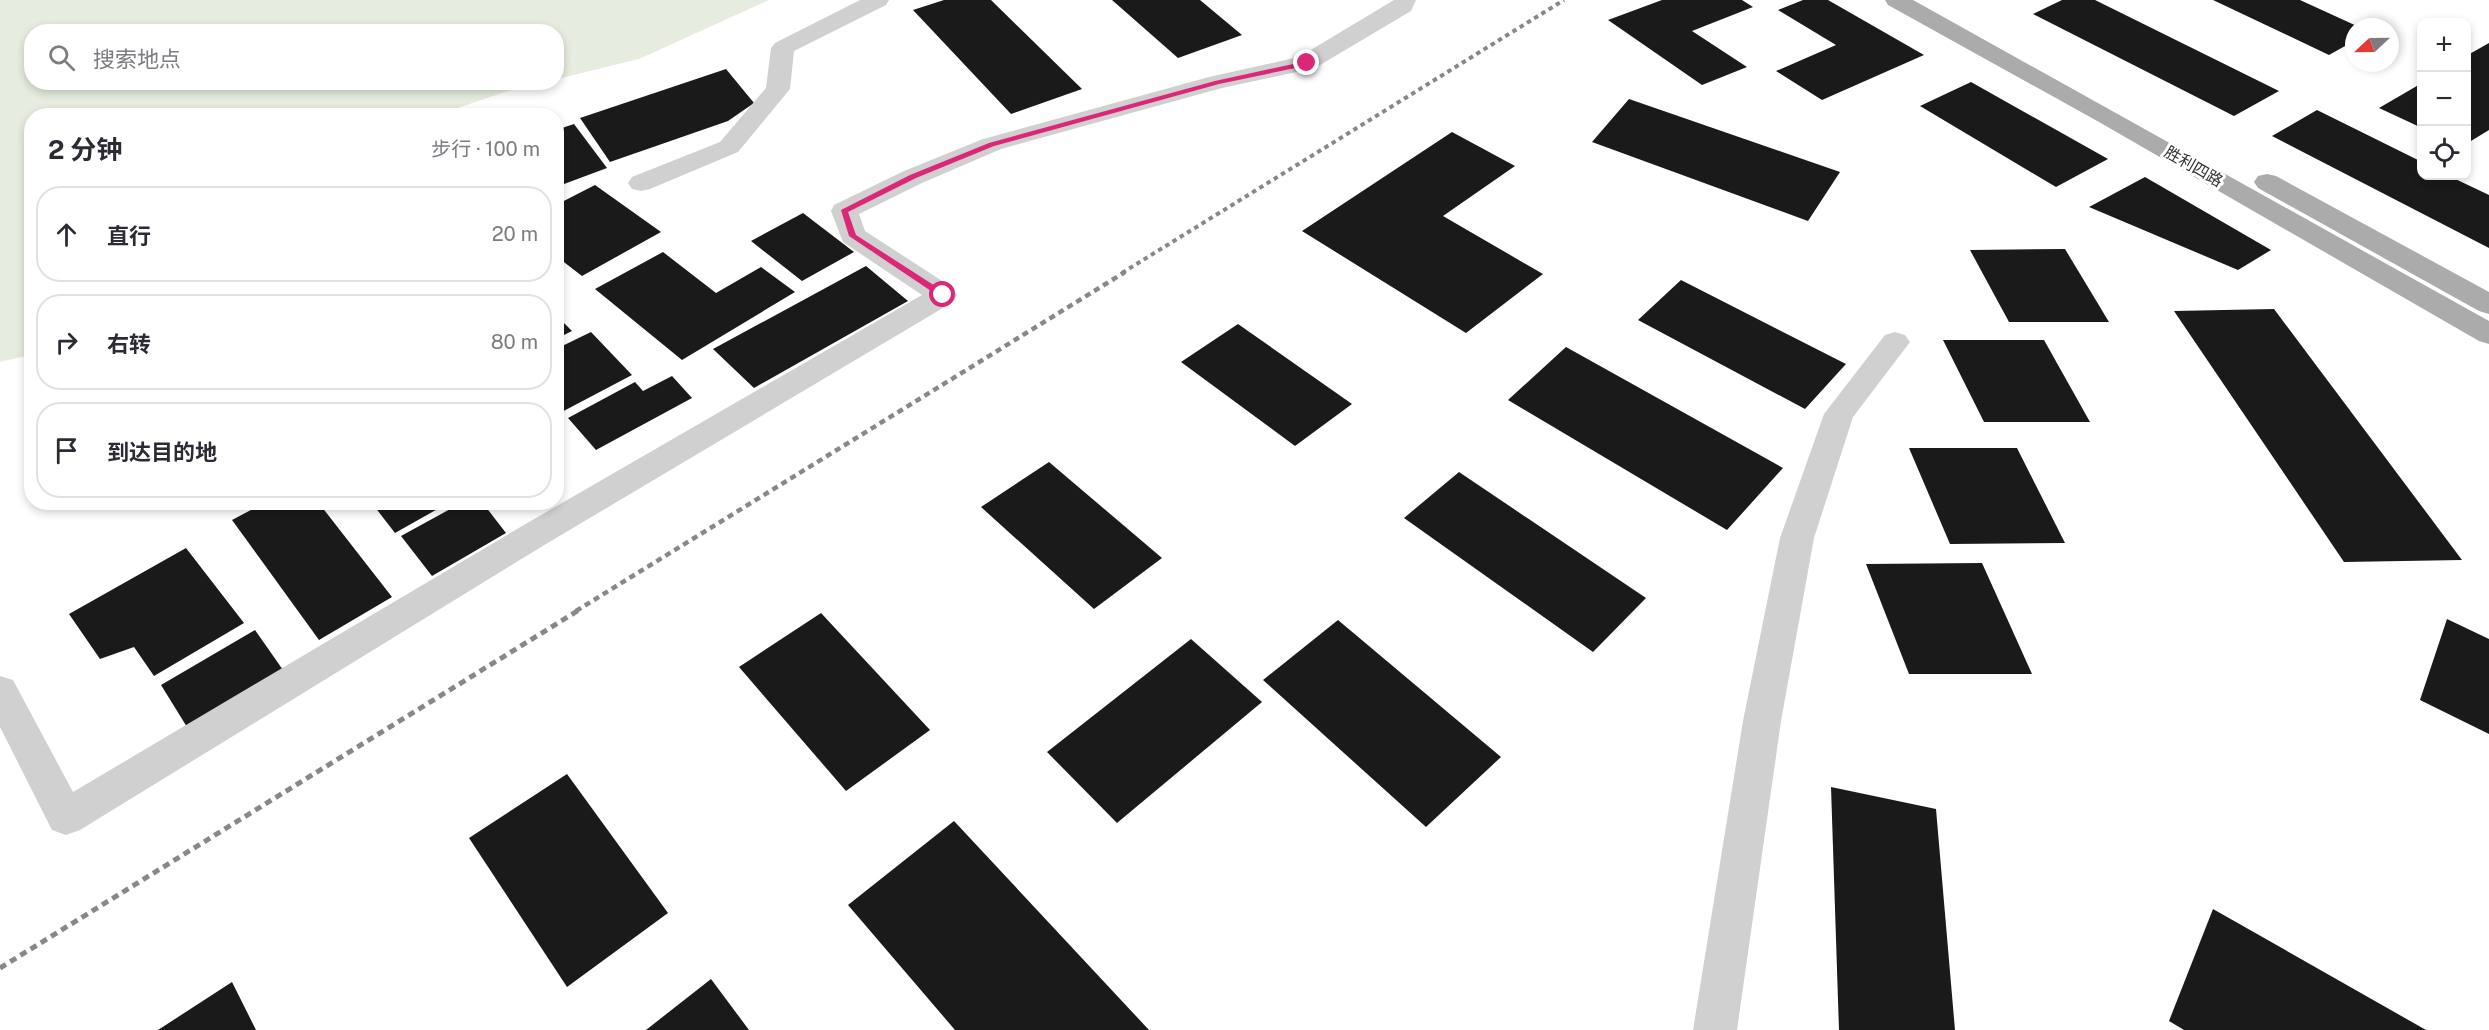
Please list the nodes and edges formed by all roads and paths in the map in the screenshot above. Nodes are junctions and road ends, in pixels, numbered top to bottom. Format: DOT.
graph roads {
  1 [pos="878,0"];
  2 [pos="1405,0"];
  3 [pos="1896,0"];
  4 [pos="1936,0"];
  5 [pos="641,183"];
  6 [pos="2489,304"];
  7 [pos="2489,334"];
  8 [pos="1895,342"];
  9 [pos="0,691"];
  10 [pos="1715,1030"];
  1 -- 5 [label="street"];
  2 -- 9 [label="street"];
  3 -- 7 [label="main road, 胜利四路"];
  4 -- 6 [label="main road, 胜利四路"];
  8 -- 10 [label="street"];
}
